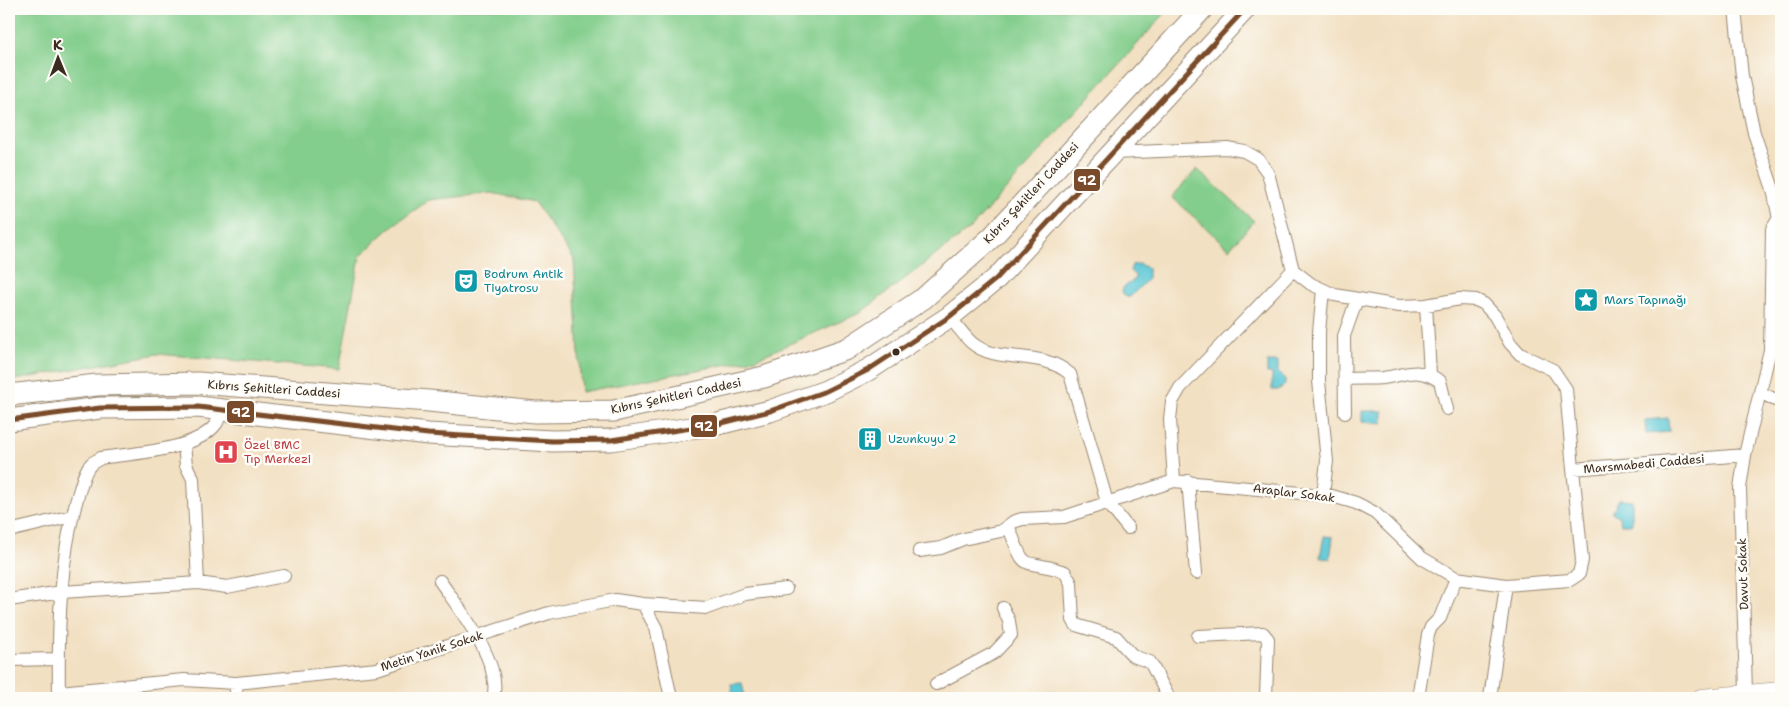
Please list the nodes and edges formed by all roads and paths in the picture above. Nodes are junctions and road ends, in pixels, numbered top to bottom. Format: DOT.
graph roads {
  1 [pos="1202,9"];
  2 [pos="1245,9"];
  3 [pos="1735,9"];
  4 [pos="1114,153"];
  5 [pos="1780,217"];
  6 [pos="1293,270"];
  7 [pos="1776,288"];
  8 [pos="1323,290"];
  9 [pos="1357,300"];
  10 [pos="1426,305"];
  11 [pos="949,317"];
  12 [pos="1430,374"];
  13 [pos="1346,379"];
  14 [pos="1760,392"];
  15 [pos="9,395"];
  16 [pos="1781,403"];
  17 [pos="222,409"];
  18 [pos="1447,409"];
  19 [pos="1345,413"];
  20 [pos="9,420"];
  21 [pos="184,445"];
  22 [pos="1745,455"];
  23 [pos="1573,469"];
  24 [pos="1174,481"];
  25 [pos="1188,481"];
  26 [pos="1323,495"];
  27 [pos="1107,502"];
  28 [pos="72,516"];
  29 [pos="1009,527"];
  30 [pos="1128,528"];
  31 [pos="9,531"];
  32 [pos="919,551"];
  33 [pos="1196,573"];
  34 [pos="284,576"];
  35 [pos="1456,578"];
  36 [pos="440,581"];
  37 [pos="198,583"];
  38 [pos="1506,585"];
  39 [pos="786,589"];
  40 [pos="62,592"];
  41 [pos="9,600"];
  42 [pos="643,604"];
  43 [pos="1003,608"];
  44 [pos="477,636"];
  45 [pos="1198,636"];
  46 [pos="58,659"];
  47 [pos="9,660"];
  48 [pos="236,683"];
  49 [pos="936,684"];
  50 [pos="1781,691"];
  51 [pos="1746,692"];
  52 [pos="59,695"];
  53 [pos="236,698"];
  54 [pos="493,698"];
  55 [pos="671,698"];
  56 [pos="1169,698"];
  57 [pos="1266,698"];
  58 [pos="1418,698"];
  59 [pos="1490,698"];
  60 [pos="1701,698"];
  1 -- 15 [label="highway, Kıbrıs Şehitleri Caddesi"];
  2 -- 4 [label="highway, Kıbrıs Şehitleri Caddesi"];
  3 -- 5 [label="street"];
  4 -- 6 [label="street"];
  4 -- 11 [label="highway, Kıbrıs Şehitleri Caddesi"];
  5 -- 7 [label="street"];
  6 -- 8 [label="street, Marsmabedi Caddesi"];
  6 -- 24 [label="street"];
  7 -- 14 [label="street"];
  8 -- 9 [label="street, Marsmabedi Caddesi"];
  8 -- 26 [label="street"];
  9 -- 10 [label="street, Marsmabedi Caddesi"];
  9 -- 13 [label="street"];
  10 -- 12 [label="street"];
  10 -- 23 [label="street, Marsmabedi Caddesi"];
  11 -- 17 [label="highway, Kıbrıs Şehitleri Caddesi"];
  11 -- 27 [label="street"];
  12 -- 13 [label="street"];
  12 -- 18 [label="street"];
  13 -- 19 [label="street"];
  14 -- 16 [label="street"];
  14 -- 22 [label="street"];
  17 -- 20 [label="highway, Kıbrıs Şehitleri Caddesi"];
  17 -- 21 [label="street"];
  21 -- 28 [label="street"];
  21 -- 37 [label="street"];
  22 -- 23 [label="street, Marsmabedi Caddesi"];
  22 -- 51 [label="street, Davut Sokak"];
  23 -- 38 [label="street, Araplar Sokak"];
  24 -- 25 [label="street, Araplar Sokak"];
  24 -- 27 [label="street, Araplar Sokak"];
  25 -- 26 [label="street, Araplar Sokak"];
  25 -- 33 [label="street"];
  26 -- 35 [label="street, Araplar Sokak"];
  27 -- 29 [label="street, Araplar Sokak"];
  27 -- 30 [label="street"];
  28 -- 31 [label="street"];
  28 -- 40 [label="street"];
  29 -- 32 [label="street, Araplar Sokak"];
  29 -- 56 [label="street"];
  34 -- 37 [label="street"];
  35 -- 38 [label="street, Araplar Sokak"];
  35 -- 58 [label="street"];
  36 -- 44 [label="street"];
  37 -- 40 [label="street"];
  38 -- 59 [label="street"];
  39 -- 42 [label="street, Metin Yanik Sokak"];
  40 -- 41 [label="street"];
  40 -- 46 [label="street"];
  42 -- 44 [label="street, Metin Yanik Sokak"];
  42 -- 55 [label="street"];
  43 -- 49 [label="street"];
  44 -- 48 [label="street, Metin Yanik Sokak"];
  44 -- 54 [label="street"];
  45 -- 57 [label="street"];
  46 -- 47 [label="street"];
  46 -- 52 [label="street"];
  48 -- 52 [label="street, Metin Yanik Sokak"];
  48 -- 53 [label="street"];
  50 -- 51 [label="main road"];
  51 -- 60 [label="main road"];
}
